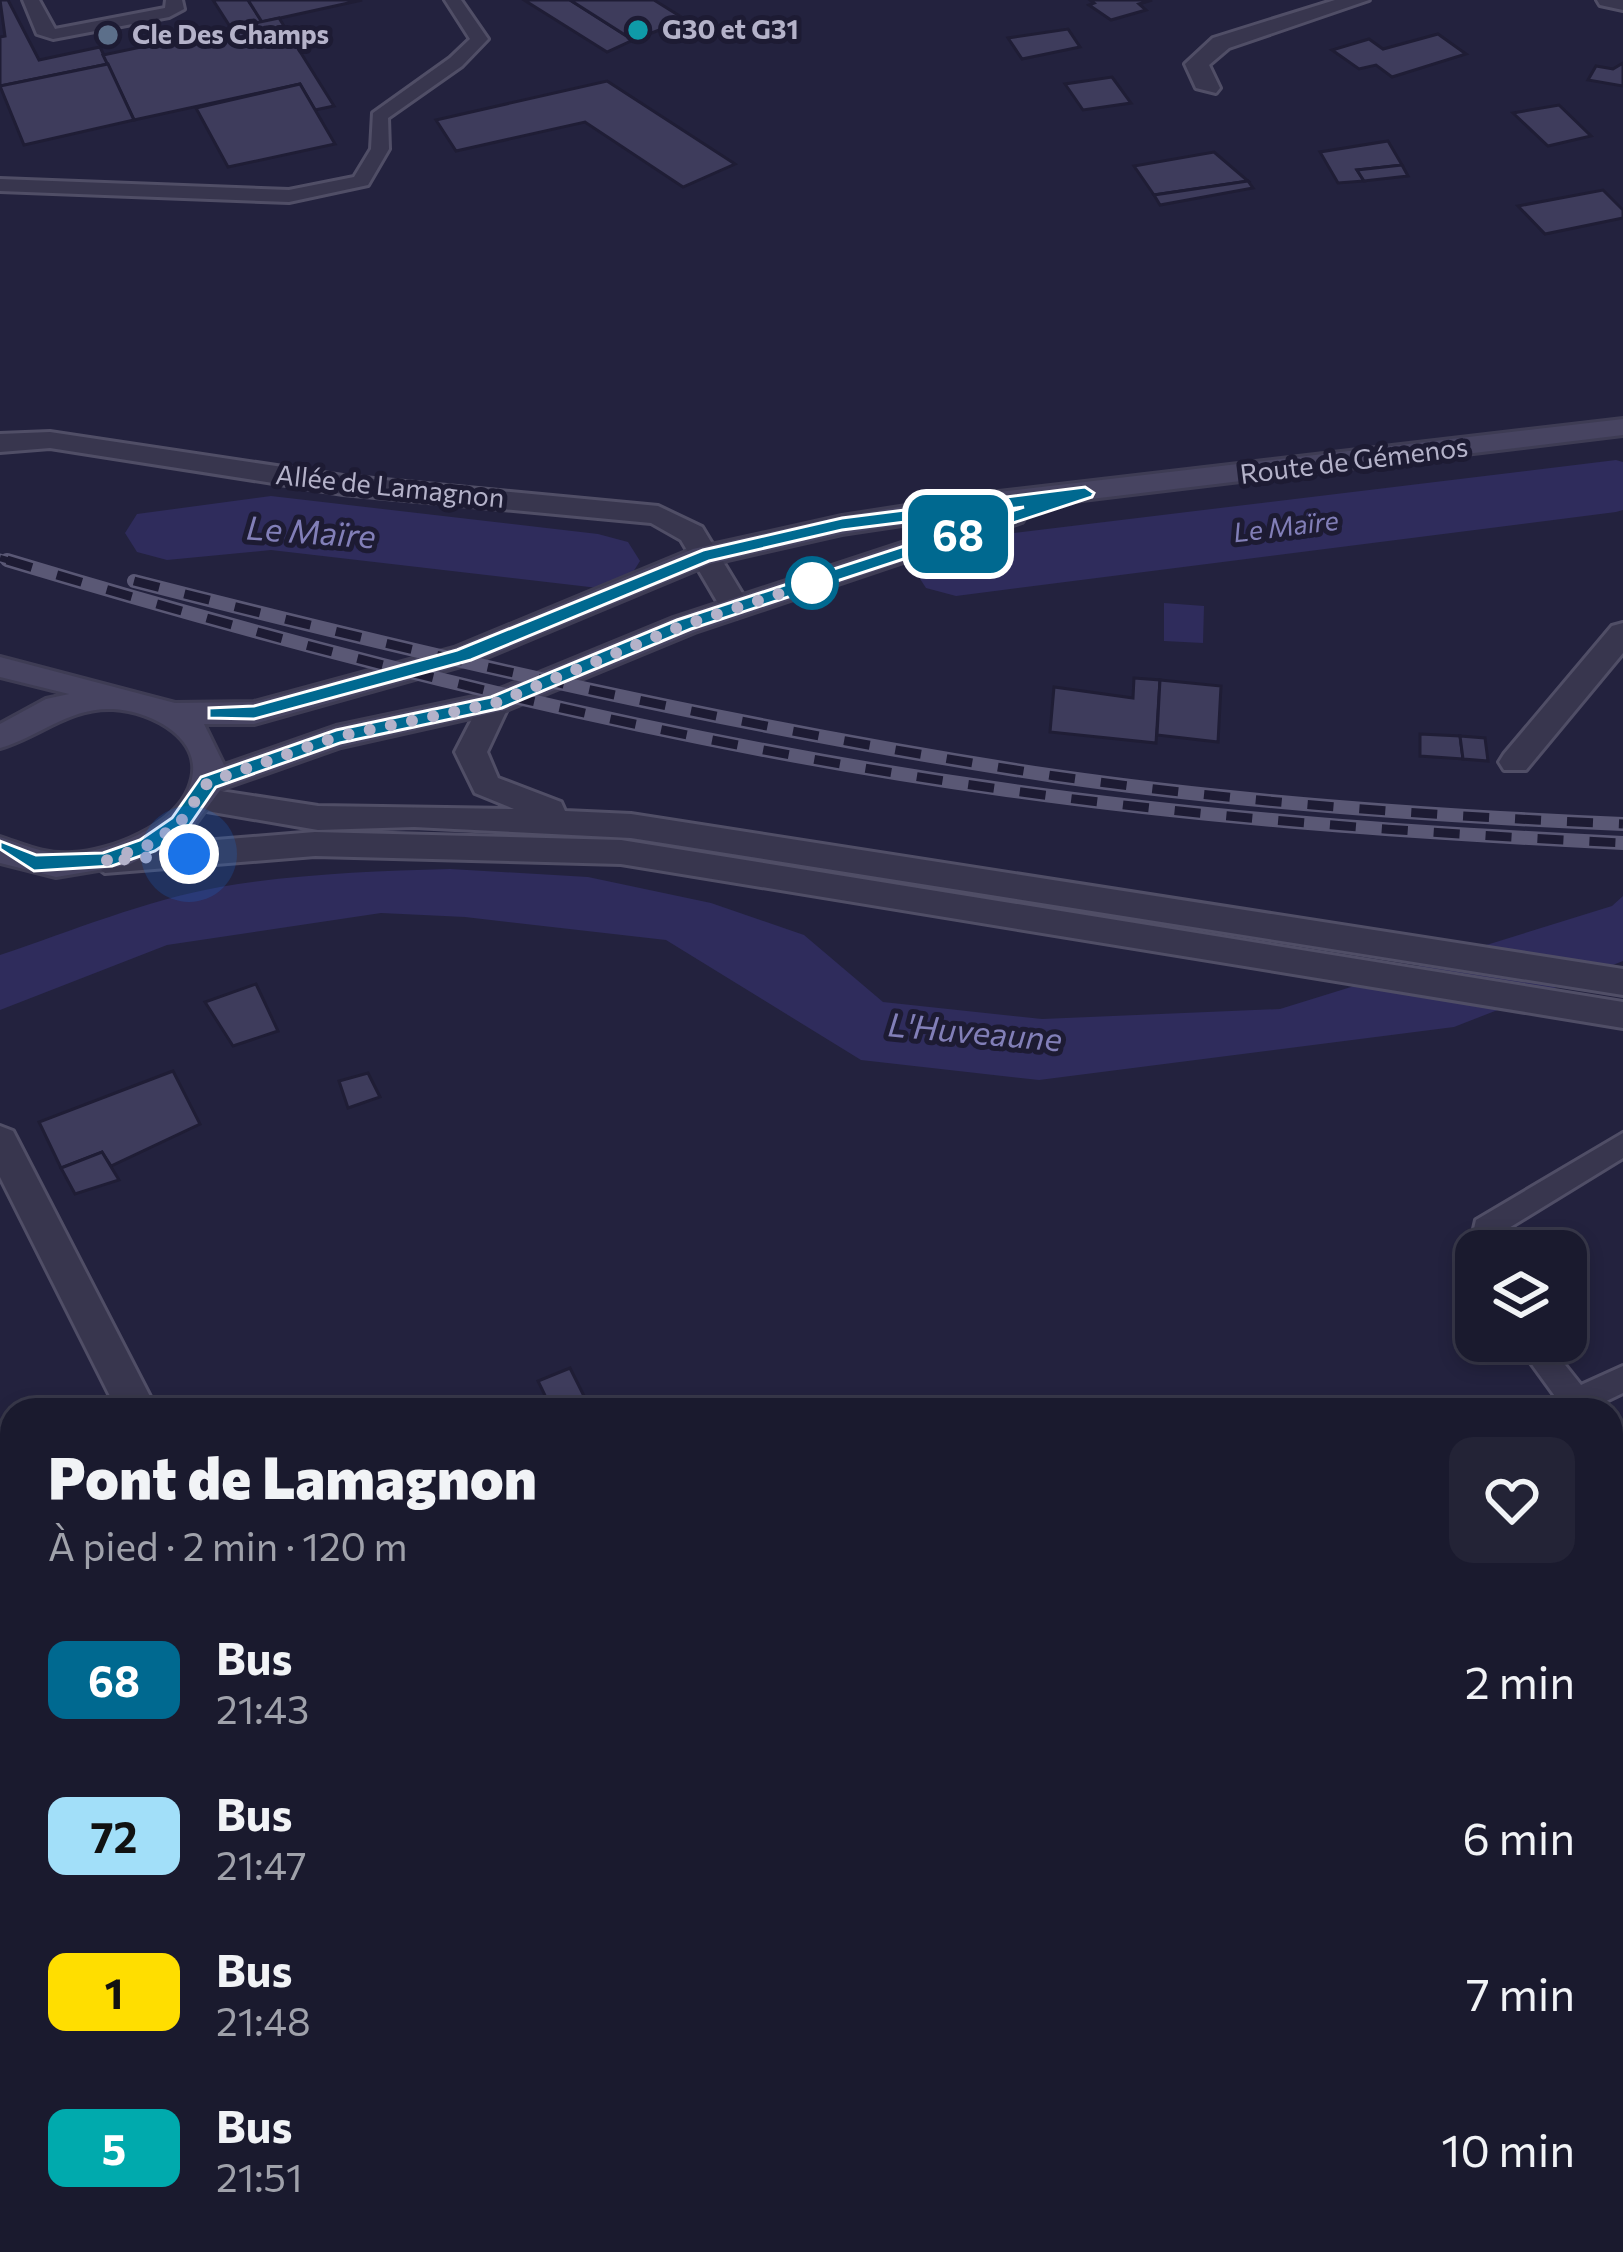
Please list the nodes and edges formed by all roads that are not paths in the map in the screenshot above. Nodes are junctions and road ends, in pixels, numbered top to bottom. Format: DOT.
graph roads {
  1 [pos="31,0"];
  2 [pos="173,0"];
  3 [pos="453,0"];
  4 [pos="1358,0"];
  5 [pos="1608,0"];
  6 [pos="1623,3"];
  7 [pos="1208,88"];
  8 [pos="0,185"];
  9 [pos="1622,430"];
  10 [pos="0,443"];
  11 [pos="1085,493"];
  12 [pos="703,556"];
  13 [pos="736,608"];
  14 [pos="1623,632"];
  15 [pos="0,667"];
  16 [pos="124,697"];
  17 [pos="495,703"];
  18 [pos="178,713"];
  19 [pos="0,737"];
  20 [pos="1515,762"];
  21 [pos="205,791"];
  22 [pos="631,826"];
  23 [pos="0,849"];
  24 [pos="698,850"];
  25 [pos="105,861"];
  26 [pos="34,863"];
  27 [pos="0,878"];
  28 [pos="1623,982"];
  29 [pos="1623,1015"];
  30 [pos="0,1141"];
  31 [pos="1623,1144"];
  32 [pos="1486,1230"];
  33 [pos="1545,1362"];
  34 [pos="1623,1378"];
  35 [pos="131,1398"];
  36 [pos="1574,1398"];
  37 [pos="1592,1398"];
  1 -- 2 [label="lane"];
  3 -- 8 [label="lane"];
  4 -- 7 [label="street"];
  5 -- 6 [label="street"];
  9 -- 11 [label="main road, Route de Gémenos"];
  10 -- 12 [label="street, Allée de Lamagnon"];
  11 -- 12 [label="main road, Route de Gémenos"];
  11 -- 13 [label="main road, Route de Gémenos"];
  12 -- 13 [label="street, Allée de Lamagnon"];
  12 -- 18 [label="main road, Route de Gémenos"];
  13 -- 17 [label="main road, Route de Gémenos"];
  14 -- 20 [label="street"];
  15 -- 16 [label="main road, Route de Gémenos"];
  16 -- 18 [label="main road, Route de Gémenos"];
  16 -- 19 [label="main road"];
  17 -- 21 [label="main road, Route de Gémenos"];
  17 -- 22 [label="street"];
  18 -- 21 [label="main road"];
  21 -- 22 [label="street"];
  21 -- 25 [label="main road"];
  22 -- 24 [label="street"];
  23 -- 26 [label="main road"];
  24 -- 25 [label="street"];
  24 -- 28 [label="street"];
  24 -- 29 [label="street"];
  25 -- 26 [label="main road"];
  26 -- 27 [label="main road"];
  30 -- 35 [label="street"];
  31 -- 32 [label="lane"];
  33 -- 36 [label="lane"];
  34 -- 37 [label="lane"];
}
